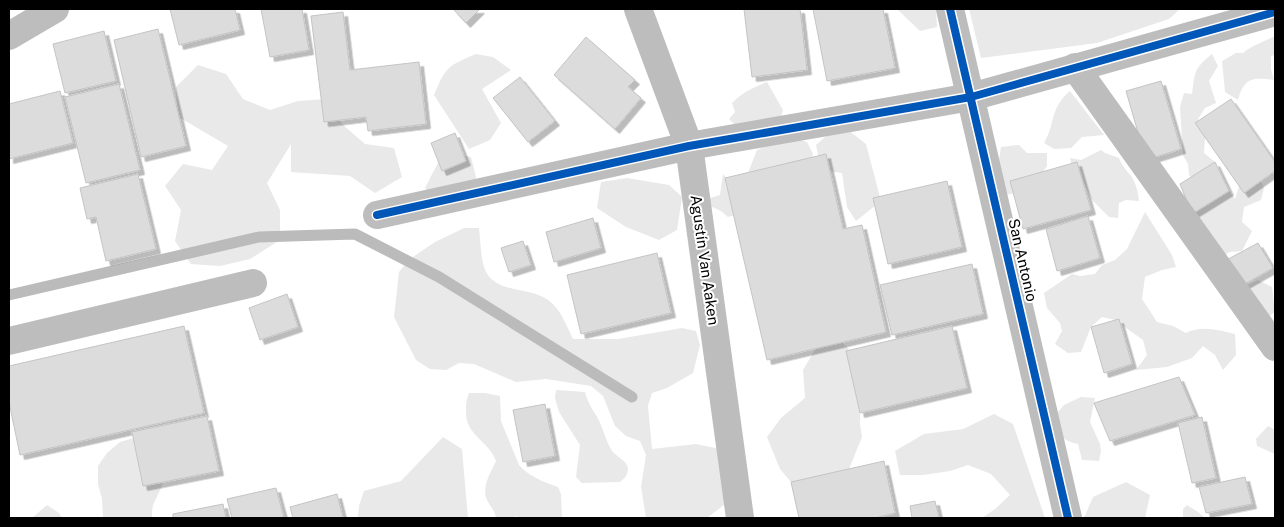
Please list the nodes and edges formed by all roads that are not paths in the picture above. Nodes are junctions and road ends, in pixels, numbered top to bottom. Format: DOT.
graph roads {
  1 [pos="55,9"];
  2 [pos="638,9"];
  3 [pos="950,9"];
  4 [pos="1275,12"];
  5 [pos="9,36"];
  6 [pos="1075,67"];
  7 [pos="971,97"];
  8 [pos="689,146"];
  9 [pos="377,215"];
  10 [pos="253,284"];
  11 [pos="9,341"];
  12 [pos="1275,347"];
  13 [pos="740,518"];
  14 [pos="1068,518"];
  1 -- 5 [label="street"];
  2 -- 8 [label="street, Agustín Van Aaken"];
  3 -- 7 [label="street, San Antonio"];
  4 -- 6 [label="street"];
  6 -- 7 [label="street"];
  6 -- 12 [label="street"];
  7 -- 8 [label="street"];
  7 -- 14 [label="street, San Antonio"];
  8 -- 9 [label="street"];
  8 -- 13 [label="street, Agustín Van Aaken"];
  10 -- 11 [label="street"];
}
